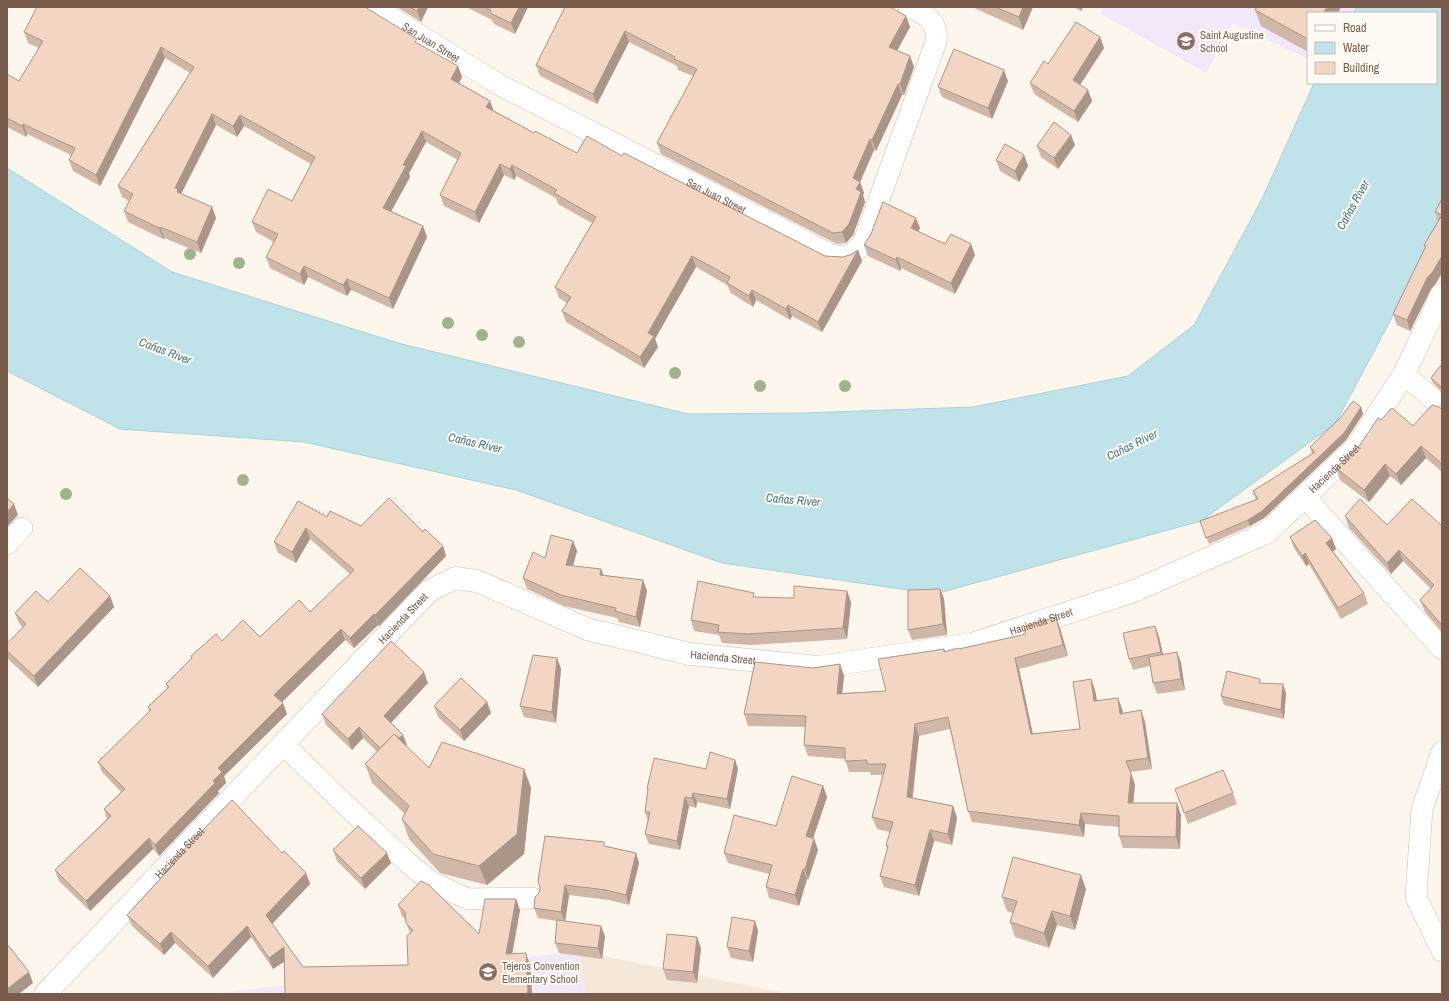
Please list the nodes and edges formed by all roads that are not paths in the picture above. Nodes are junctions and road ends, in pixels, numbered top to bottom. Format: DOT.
graph roads {
  1 [pos="374,7"];
  2 [pos="910,7"];
  3 [pos="1442,294"];
  4 [pos="1404,374"];
  5 [pos="1442,407"];
  6 [pos="1305,497"];
  7 [pos="22,528"];
  8 [pos="7,544"];
  9 [pos="1442,649"];
  10 [pos="283,744"];
  11 [pos="1442,752"];
  12 [pos="532,898"];
  13 [pos="1442,951"];
  14 [pos="46,994"];
  1 -- 2 [label="street, San Juan Street"];
  3 -- 4 [label="street, Hacienda Street"];
  4 -- 5 [label="street"];
  4 -- 6 [label="street, Hacienda Street"];
  6 -- 9 [label="street"];
  6 -- 10 [label="street, Hacienda Street"];
  7 -- 8 [label="street"];
  10 -- 12 [label="street"];
  10 -- 14 [label="street, Hacienda Street"];
  11 -- 13 [label="street"];
}
